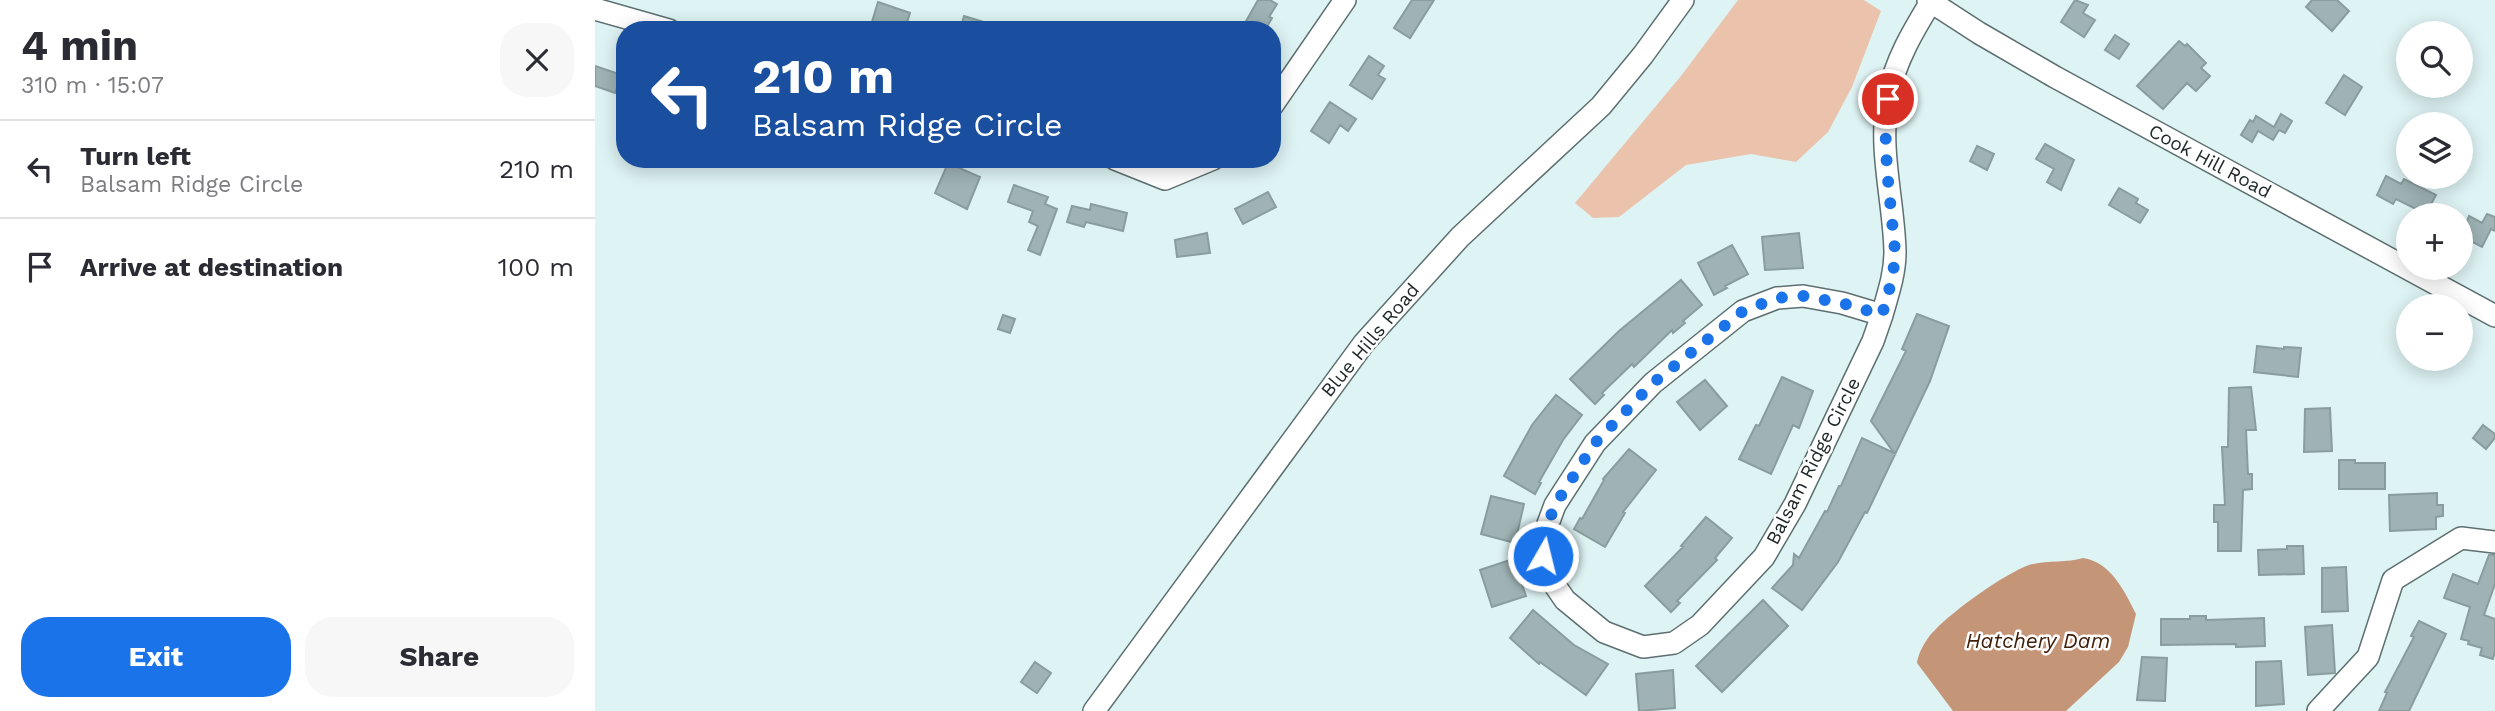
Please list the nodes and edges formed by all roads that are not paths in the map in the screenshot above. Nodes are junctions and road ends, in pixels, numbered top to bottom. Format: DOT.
graph roads {
  1 [pos="1345,0"];
  2 [pos="1683,0"];
  3 [pos="1930,1"];
  4 [pos="595,9"];
  5 [pos="637,21"];
  6 [pos="1281,93"];
  7 [pos="1138,168"];
  8 [pos="1191,168"];
  9 [pos="1882,315"];
  10 [pos="2495,316"];
  11 [pos="2495,542"];
  12 [pos="1094,711"];
  13 [pos="2318,711"];
  1 -- 6 [label="street"];
  2 -- 12 [label="street, Blue Hills Road"];
  3 -- 9 [label="street, Balsam Ridge Circle"];
  3 -- 10 [label="street, Cook Hill Road"];
  4 -- 5 [label="street"];
  7 -- 8 [label="street"];
  9 -- 9 [label="street, Balsam Ridge Circle"];
  11 -- 13 [label="street"];
}
